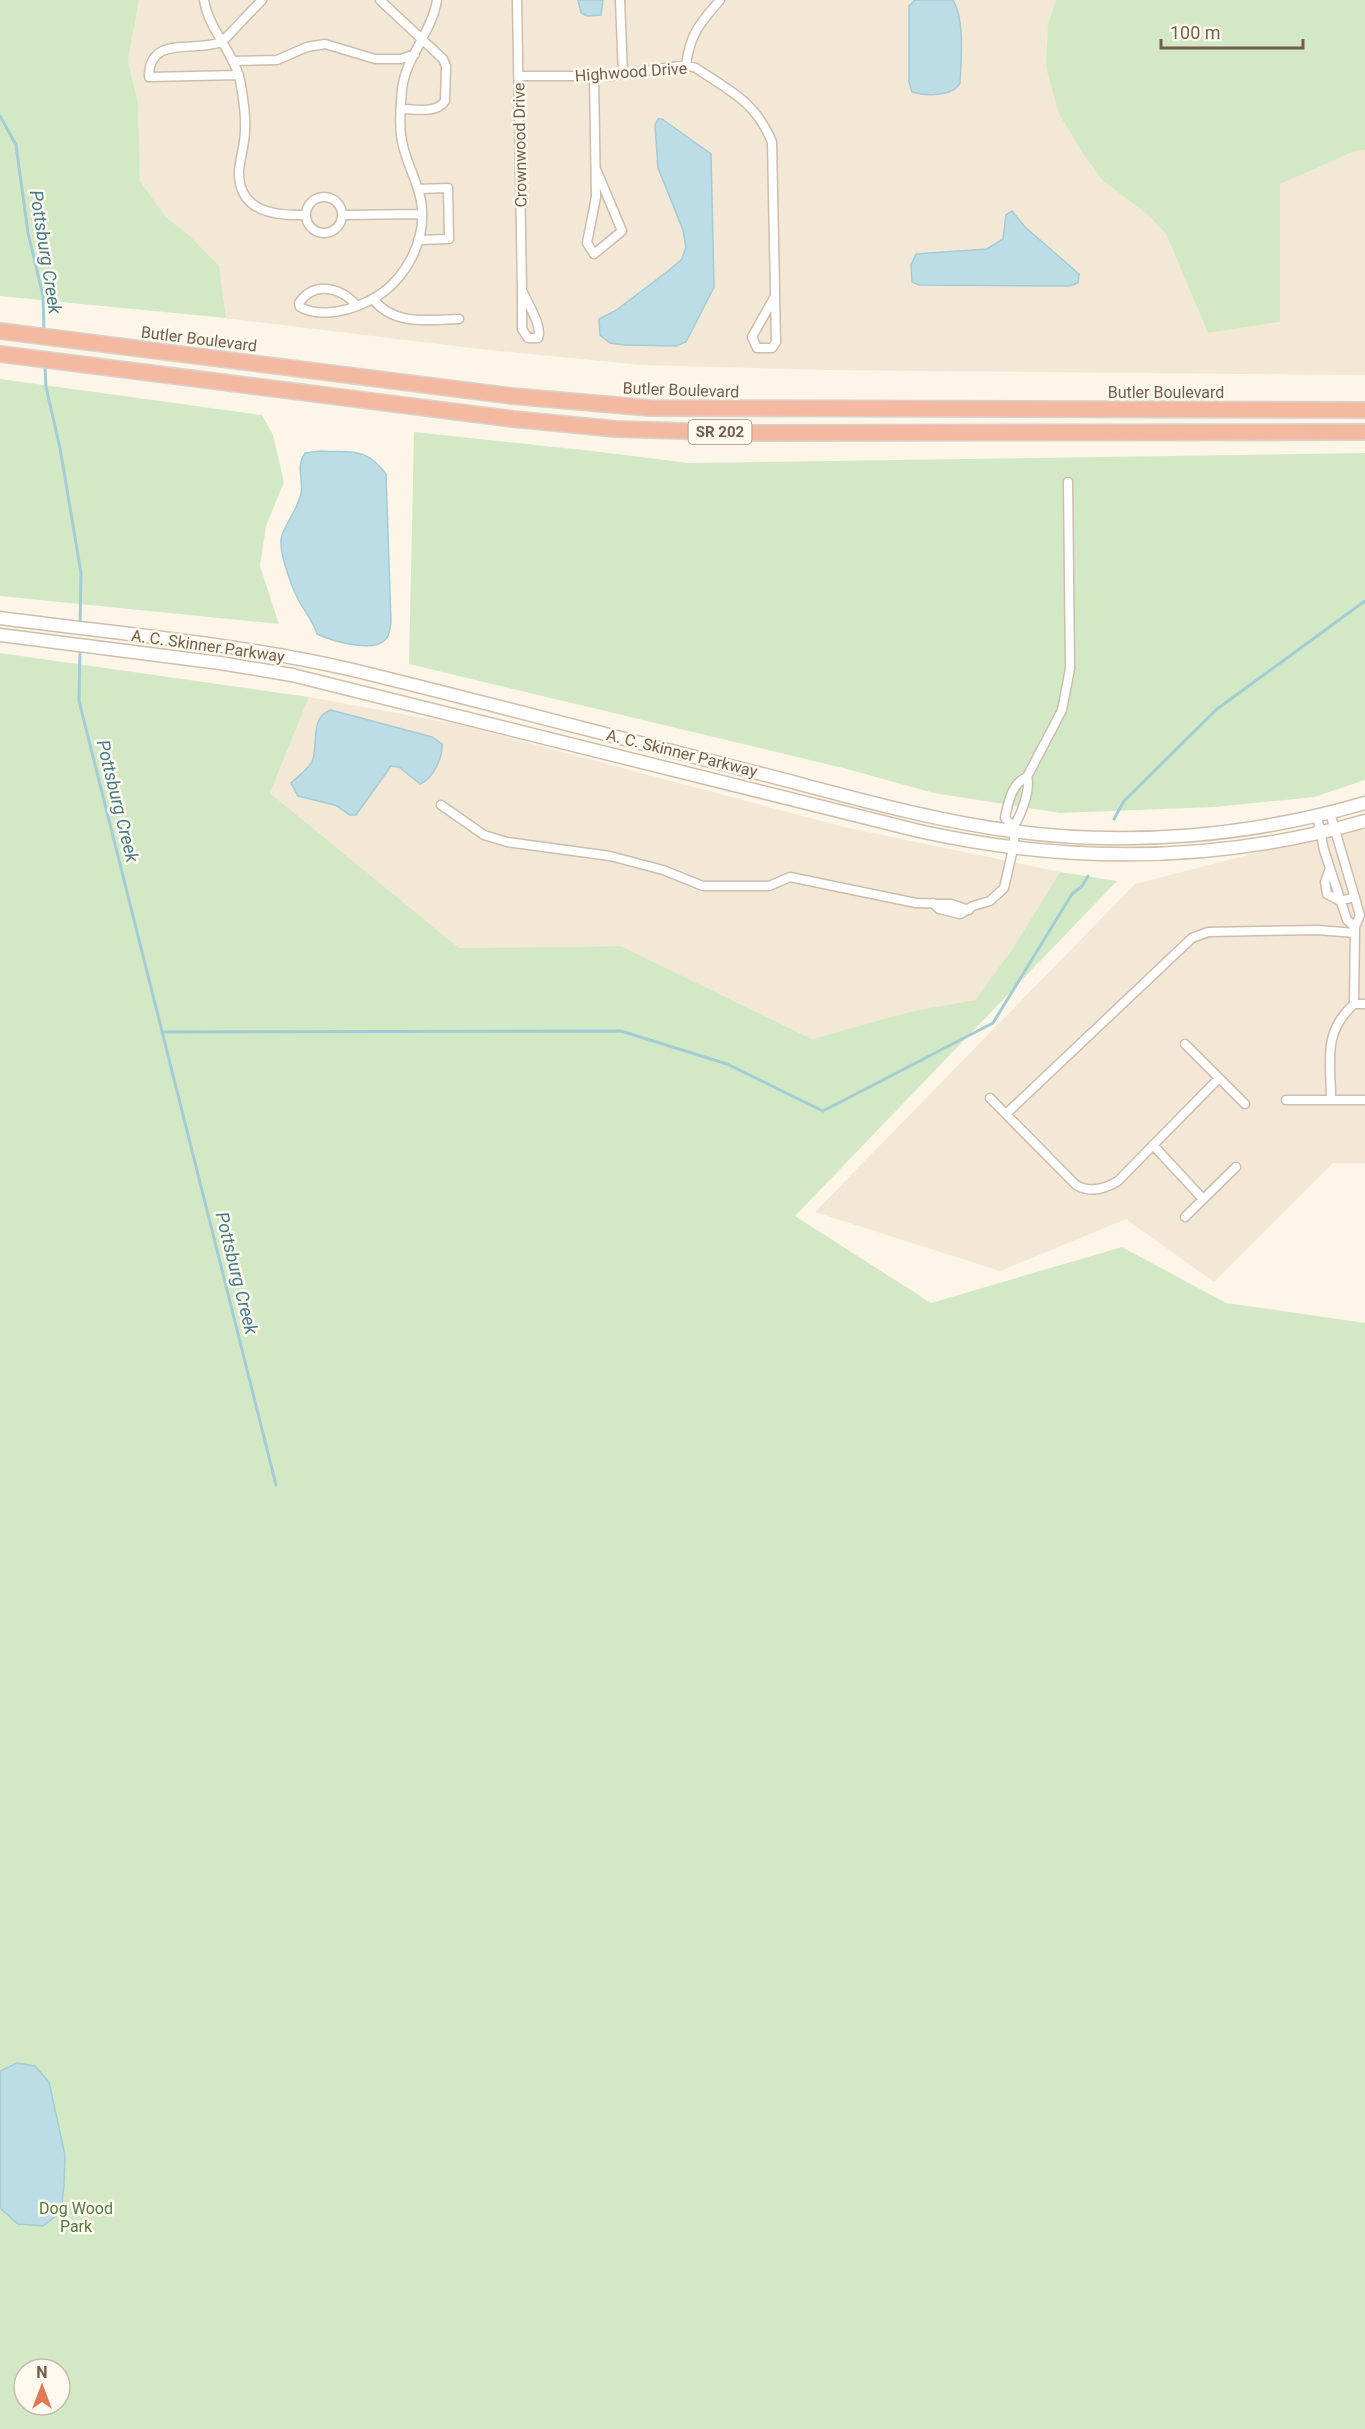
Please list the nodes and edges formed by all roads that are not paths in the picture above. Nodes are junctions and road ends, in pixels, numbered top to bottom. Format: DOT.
graph roads {
  1 [pos="204,0"];
  2 [pos="262,0"];
  3 [pos="380,0"];
  4 [pos="437,0"];
  5 [pos="518,0"];
  6 [pos="620,0"];
  7 [pos="720,0"];
  8 [pos="423,41"];
  9 [pos="221,43"];
  10 [pos="416,53"];
  11 [pos="233,61"];
  12 [pos="686,65"];
  13 [pos="623,74"];
  14 [pos="238,75"];
  15 [pos="519,76"];
  16 [pos="594,76"];
  17 [pos="401,109"];
  18 [pos="596,169"];
  19 [pos="418,189"];
  20 [pos="422,213"];
  21 [pos="306,215"];
  22 [pos="342,215"];
  23 [pos="418,240"];
  24 [pos="522,290"];
  25 [pos="775,296"];
  26 [pos="373,299"];
  27 [pos="357,306"];
  28 [pos="459,319"];
  29 [pos="0,331"];
  30 [pos="0,354"];
  31 [pos="1365,410"];
  32 [pos="1365,432"];
  33 [pos="1068,482"];
  34 [pos="0,618"];
  35 [pos="6,636"];
  36 [pos="1027,777"];
  37 [pos="1365,803"];
  38 [pos="441,805"];
  39 [pos="1330,813"];
  40 [pos="1317,816"];
  41 [pos="1365,821"];
  42 [pos="1014,829"];
  43 [pos="1335,830"];
  44 [pos="1321,833"];
  45 [pos="1013,849"];
  46 [pos="1355,897"];
  47 [pos="1340,901"];
  48 [pos="1355,930"];
  49 [pos="1354,1004"];
  50 [pos="1365,1004"];
  51 [pos="1185,1044"];
  52 [pos="1219,1078"];
  53 [pos="990,1098"];
  54 [pos="1286,1100"];
  55 [pos="1331,1100"];
  56 [pos="1365,1100"];
  57 [pos="1245,1104"];
  58 [pos="1006,1114"];
  59 [pos="1153,1145"];
  60 [pos="1236,1167"];
  61 [pos="1203,1200"];
  62 [pos="1185,1217"];
  1 -- 9 [label="street"];
  2 -- 9 [label="street"];
  3 -- 8 [label="street"];
  4 -- 8 [label="street"];
  5 -- 15 [label="street, Crownwood Drive"];
  6 -- 13 [label="street"];
  7 -- 12 [label="street"];
  8 -- 10 [label="street"];
  8 -- 17 [label="street"];
  9 -- 11 [label="street"];
  9 -- 14 [label="street"];
  10 -- 11 [label="street"];
  10 -- 17 [label="street"];
  11 -- 14 [label="street"];
  12 -- 13 [label="street, Highwood Drive"];
  12 -- 25 [label="street, Highwood Drive"];
  13 -- 16 [label="street, Highwood Drive"];
  14 -- 21 [label="street"];
  15 -- 16 [label="street, Highwood Drive"];
  15 -- 24 [label="street, Crownwood Drive"];
  16 -- 18 [label="street"];
  17 -- 19 [label="street"];
  18 -- 18 [label="street"];
  19 -- 20 [label="street"];
  19 -- 23 [label="street"];
  20 -- 22 [label="street"];
  20 -- 23 [label="street"];
  21 -- 22 [label="street"];
  21 -- 22 [label="street"];
  23 -- 26 [label="street"];
  24 -- 24 [label="street, Crownwood Drive"];
  25 -- 25 [label="street, Highwood Drive"];
  26 -- 27 [label="street"];
  26 -- 28 [label="street"];
  27 -- 27 [label="street"];
  29 -- 31 [label="highway, Butler Boulevard / SR 202"];
  30 -- 32 [label="highway, SR 202"];
  33 -- 36 [label="street"];
  34 -- 42 [label="main road, A. C. Skinner Parkway"];
  35 -- 45 [label="main road, A. C. Skinner Parkway"];
  36 -- 42 [label="street"];
  36 -- 42 [label="street"];
  37 -- 39 [label="main road, A. C. Skinner Parkway"];
  38 -- 45 [label="street"];
  39 -- 40 [label="main road, A. C. Skinner Parkway"];
  39 -- 43 [label="street"];
  40 -- 42 [label="main road, A. C. Skinner Parkway"];
  40 -- 44 [label="street"];
  41 -- 43 [label="main road, A. C. Skinner Parkway"];
  42 -- 45 [label="street"];
  43 -- 44 [label="main road, A. C. Skinner Parkway"];
  43 -- 46 [label="street"];
  44 -- 45 [label="main road, A. C. Skinner Parkway"];
  44 -- 47 [label="street"];
  46 -- 47 [label="street"];
  46 -- 48 [label="street"];
  47 -- 48 [label="street"];
  48 -- 49 [label="street"];
  48 -- 58 [label="street"];
  49 -- 50 [label="street"];
  49 -- 55 [label="street"];
  51 -- 52 [label="street"];
  52 -- 57 [label="street"];
  52 -- 59 [label="street"];
  53 -- 58 [label="street"];
  54 -- 55 [label="street"];
  55 -- 56 [label="street"];
  58 -- 59 [label="street"];
  59 -- 61 [label="street"];
  60 -- 61 [label="street"];
  61 -- 62 [label="street"];
}
